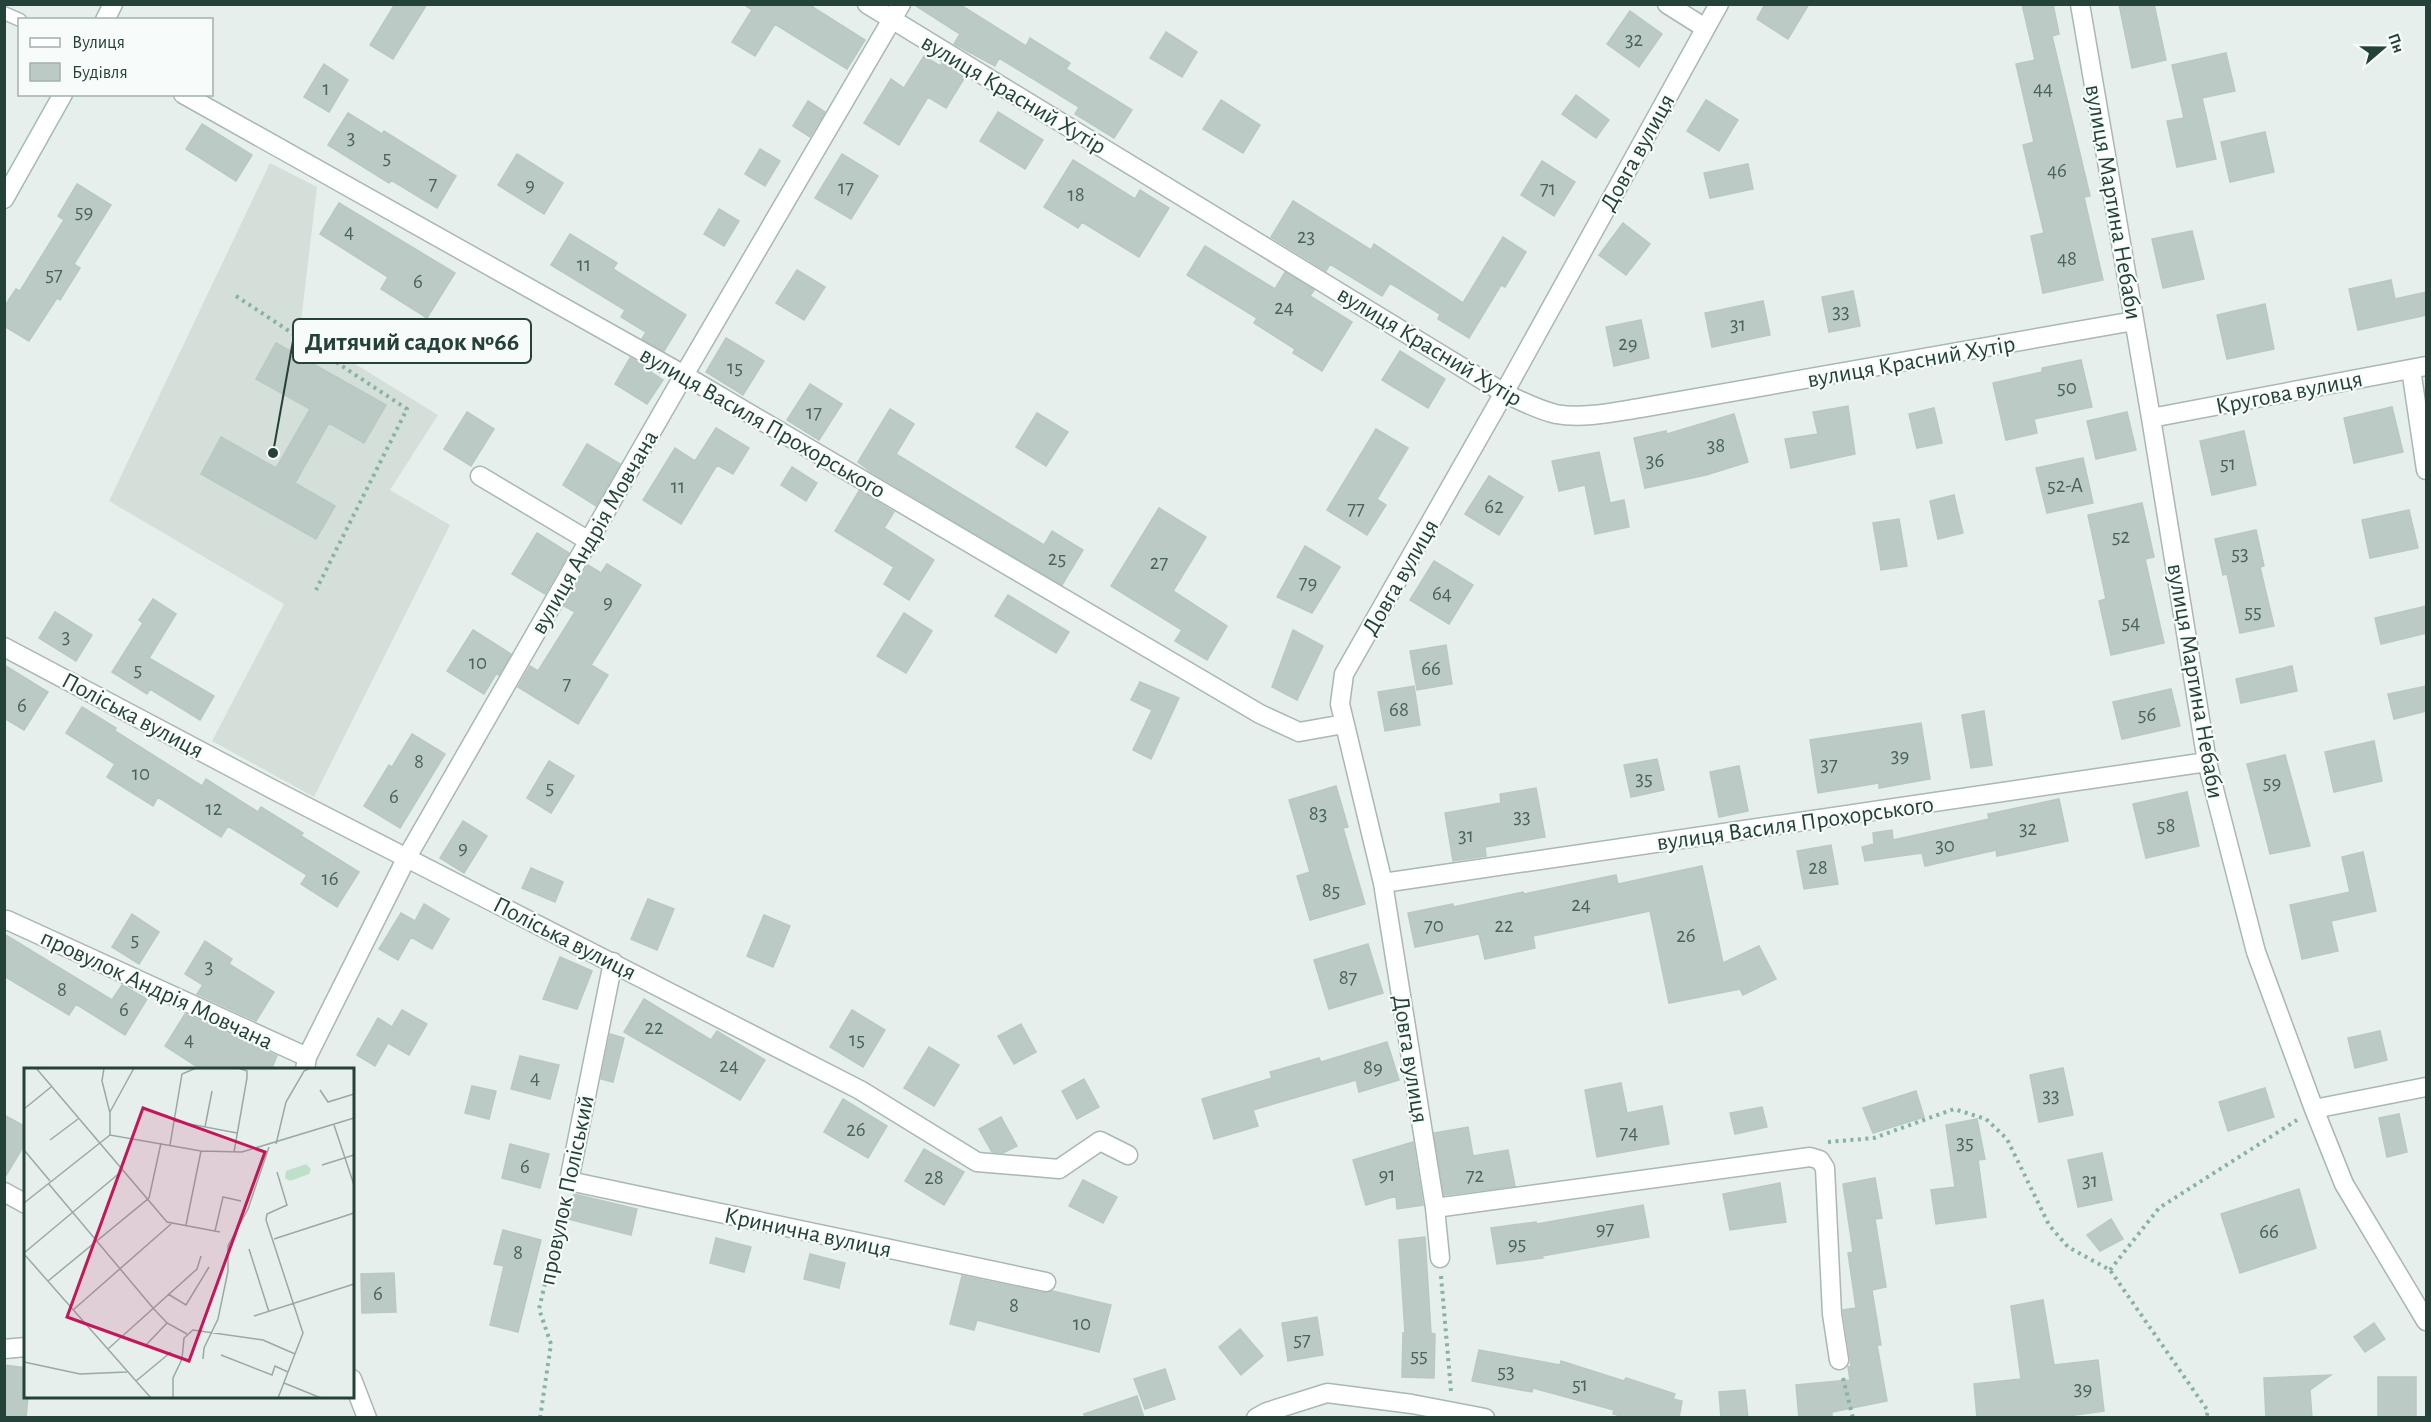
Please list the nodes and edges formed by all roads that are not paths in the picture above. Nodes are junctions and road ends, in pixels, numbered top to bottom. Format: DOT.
graph roads {
  1 [pos="113,4"];
  2 [pos="867,4"];
  3 [pos="1667,4"];
  4 [pos="1719,4"];
  5 [pos="2080,4"];
  6 [pos="897,12"];
  7 [pos="4,13"];
  8 [pos="106,18"];
  9 [pos="18,19"];
  10 [pos="1705,28"];
  11 [pos="62,96"];
  12 [pos="187,96"];
  13 [pos="4,199"];
  14 [pos="2134,321"];
  15 [pos="2419,368"];
  16 [pos="684,375"];
  17 [pos="1504,393"];
  18 [pos="2151,418"];
  19 [pos="2427,470"];
  20 [pos="480,477"];
  21 [pos="589,541"];
  22 [pos="4,647"];
  23 [pos="1344,724"];
  24 [pos="2207,762"];
  25 [pos="407,857"];
  26 [pos="1383,883"];
  27 [pos="7,921"];
  28 [pos="613,962"];
  29 [pos="306,1063"];
  30 [pos="2427,1087"];
  31 [pos="2314,1109"];
  32 [pos="1128,1155"];
  33 [pos="569,1181"];
  34 [pos="4,1192"];
  35 [pos="24,1203"];
  36 [pos="1435,1208"];
  37 [pos="1440,1258"];
  38 [pos="1046,1282"];
  39 [pos="2427,1321"];
  40 [pos="24,1347"];
  41 [pos="4,1349"];
  42 [pos="1839,1360"];
  43 [pos="354,1384"];
  44 [pos="367,1418"];
  45 [pos="1256,1418"];
  46 [pos="1485,1418"];
  1 -- 8 [label="street"];
  2 -- 6 [label="street, вулиця Красний Хутір"];
  3 -- 10 [label="street"];
  4 -- 10 [label="street, Довга вулиця"];
  5 -- 14 [label="street, вулиця Мартина Небаби"];
  6 -- 16 [label="street, вулиця Андрія Мовчана"];
  6 -- 17 [label="street, вулиця Красний Хутір"];
  7 -- 9 [label="lane"];
  10 -- 17 [label="street, Довга вулиця"];
  11 -- 13 [label="street"];
  12 -- 16 [label="street, вулиця Василя Прохорського"];
  14 -- 17 [label="street, вулиця Красний Хутір"];
  14 -- 18 [label="street, вулиця Мартина Небаби"];
  15 -- 18 [label="street, Кругова вулиця"];
  15 -- 19 [label="street"];
  16 -- 21 [label="street, вулиця Андрія Мовчана"];
  16 -- 23 [label="street, вулиця Василя Прохорського"];
  17 -- 23 [label="street, Довга вулиця"];
  18 -- 24 [label="street, вулиця Мартина Небаби"];
  20 -- 21 [label="street"];
  21 -- 25 [label="street, вулиця Андрія Мовчана"];
  22 -- 25 [label="street, Поліська вулиця"];
  23 -- 26 [label="street, Довга вулиця"];
  24 -- 26 [label="street, вулиця Василя Прохорського"];
  24 -- 31 [label="street, вулиця Мартина Небаби"];
  25 -- 28 [label="street, Поліська вулиця"];
  25 -- 29 [label="street, вулиця Андрія Мовчана"];
  26 -- 36 [label="street, Довга вулиця"];
  27 -- 29 [label="street, провулок Андрія Мовчана"];
  28 -- 32 [label="street, Поліська вулиця"];
  28 -- 33 [label="street, провулок Поліський"];
  30 -- 31 [label="street"];
  31 -- 39 [label="street, вулиця Мартина Небаби"];
  33 -- 38 [label="street, Кринична вулиця"];
  34 -- 35 [label="street"];
  36 -- 37 [label="street, Довга вулиця"];
  36 -- 42 [label="street"];
  40 -- 41 [label="street"];
  43 -- 44 [label="street"];
  45 -- 46 [label="street"];
}
